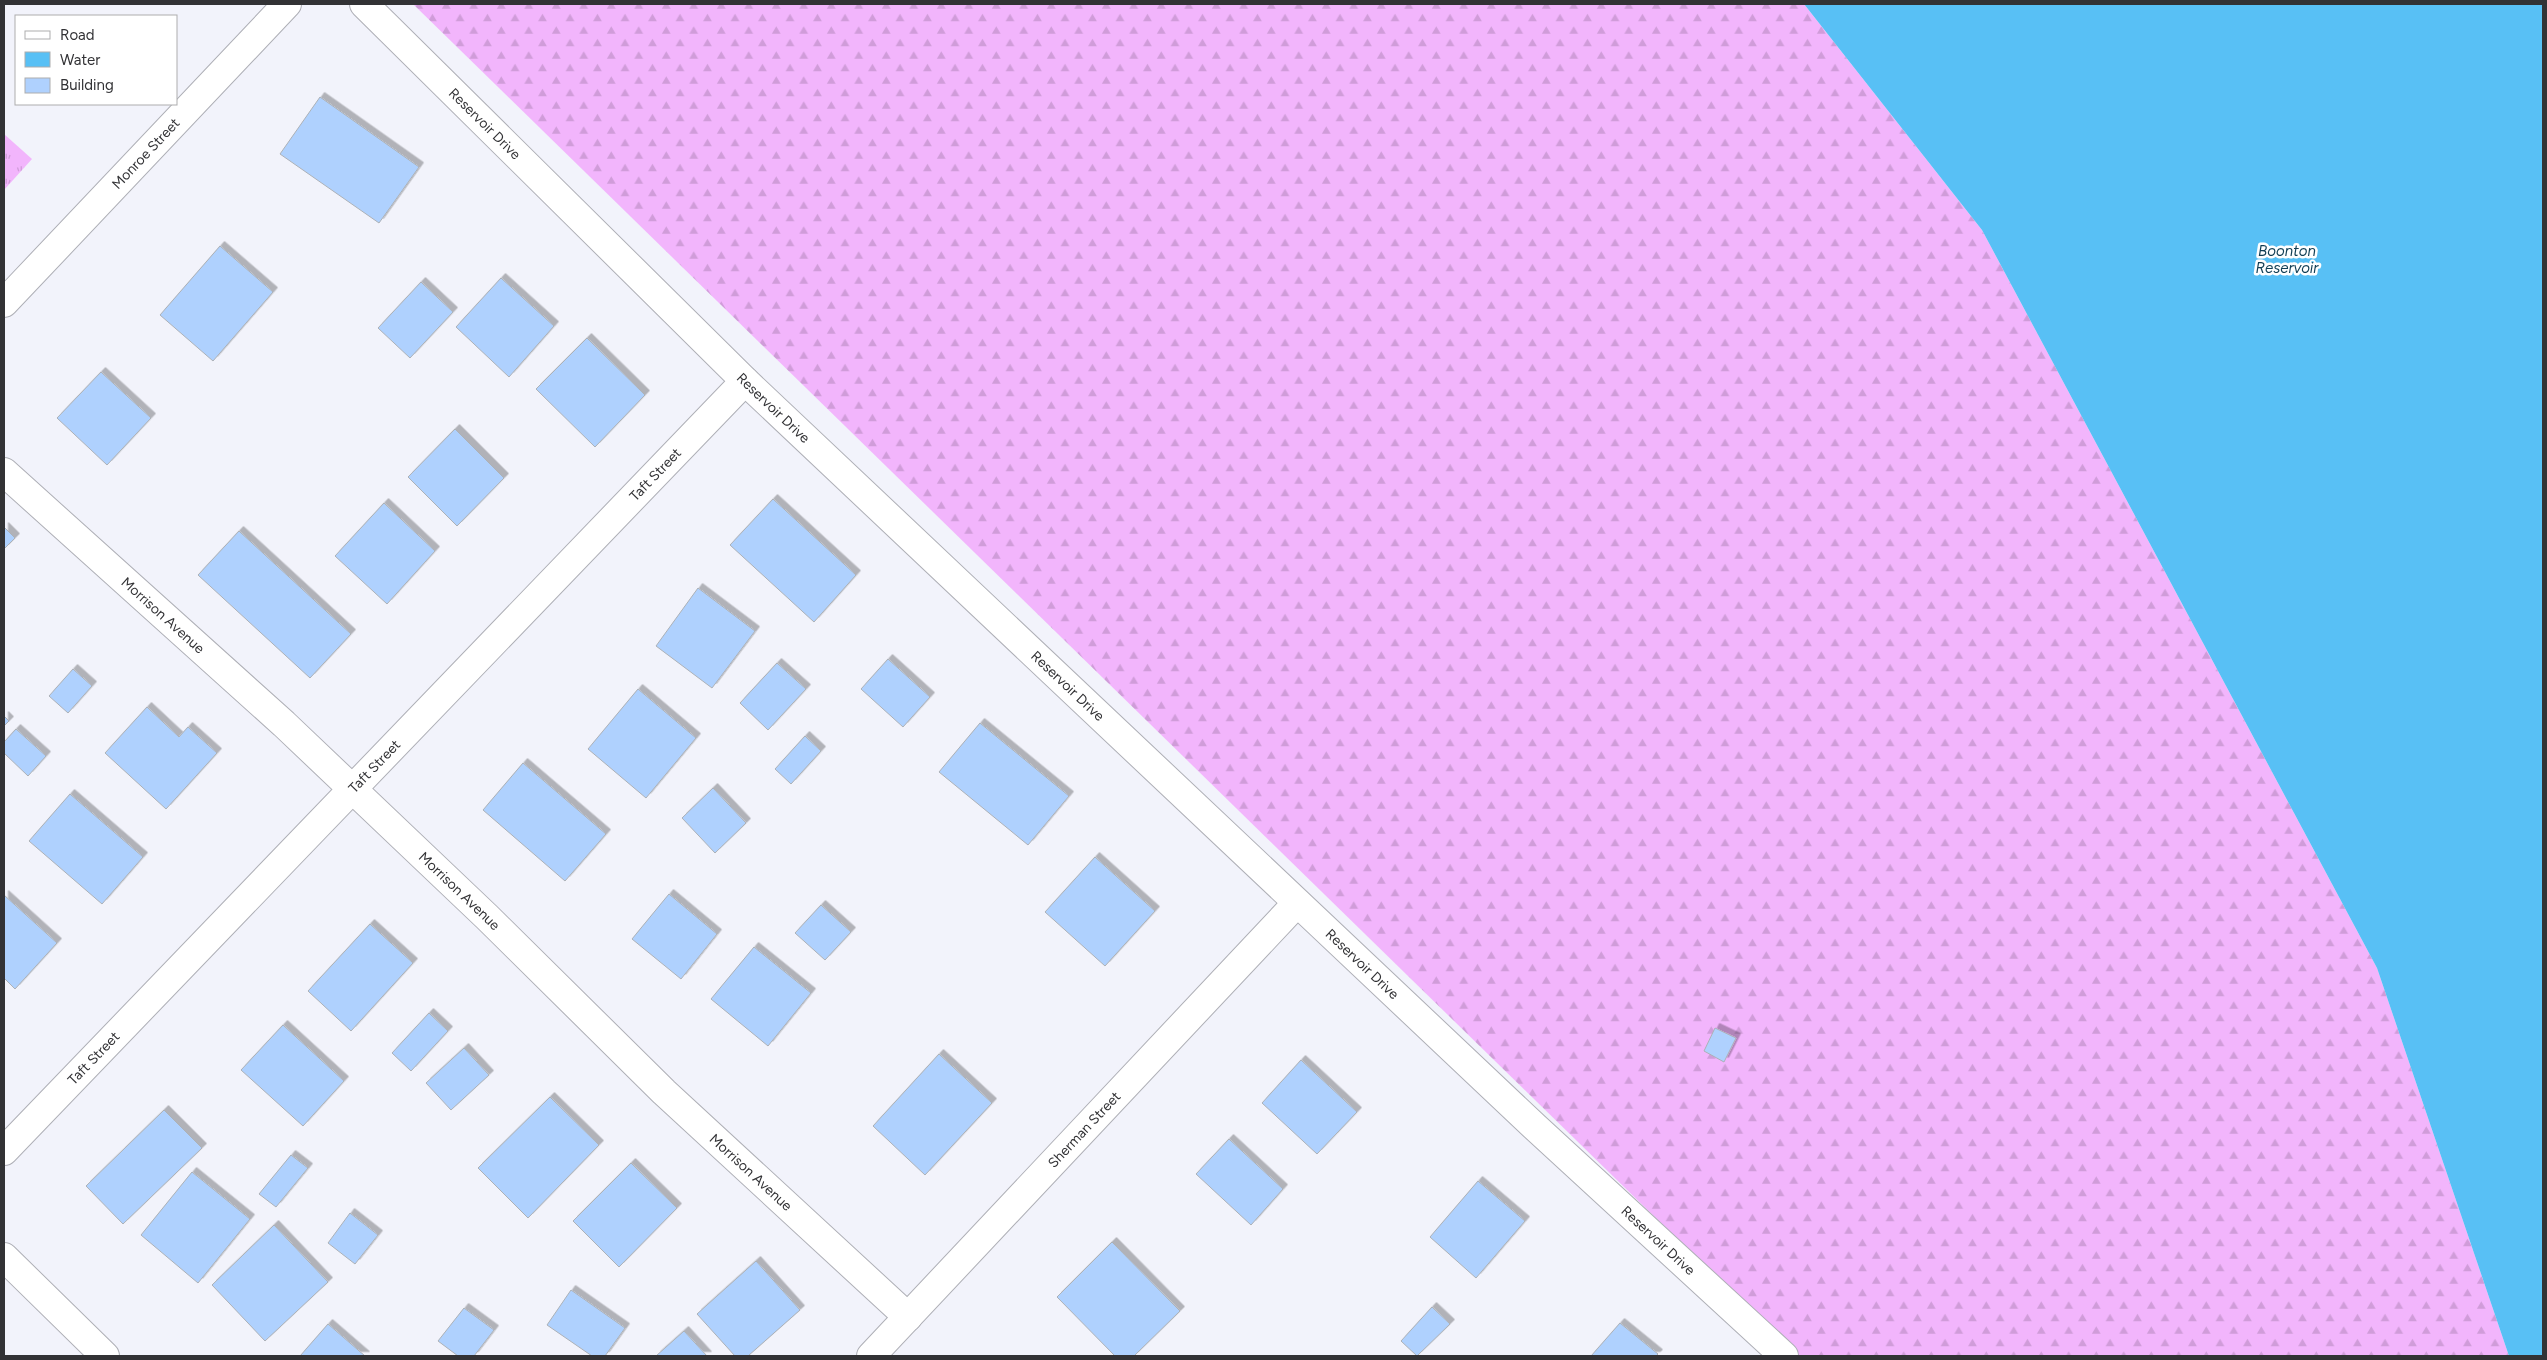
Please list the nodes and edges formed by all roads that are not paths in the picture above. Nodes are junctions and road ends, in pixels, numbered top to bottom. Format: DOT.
graph roads {
  1 [pos="287,4"];
  2 [pos="364,4"];
  3 [pos="4,303"];
  4 [pos="744,381"];
  5 [pos="4,472"];
  6 [pos="352,788"];
  7 [pos="1297,903"];
  8 [pos="4,1151"];
  9 [pos="4,1257"];
  10 [pos="908,1318"];
  11 [pos="105,1356"];
  12 [pos="871,1356"];
  13 [pos="1784,1356"];
  1 -- 3 [label="street, Monroe Street"];
  2 -- 4 [label="street, Reservoir Drive"];
  4 -- 6 [label="street, Taft Street"];
  4 -- 7 [label="street, Reservoir Drive"];
  5 -- 6 [label="street, Morrison Avenue"];
  6 -- 8 [label="street, Taft Street"];
  6 -- 10 [label="street, Morrison Avenue"];
  7 -- 10 [label="street, Sherman Street"];
  7 -- 13 [label="street, Reservoir Drive"];
  9 -- 11 [label="street"];
  10 -- 12 [label="street, Sherman Street"];
}
